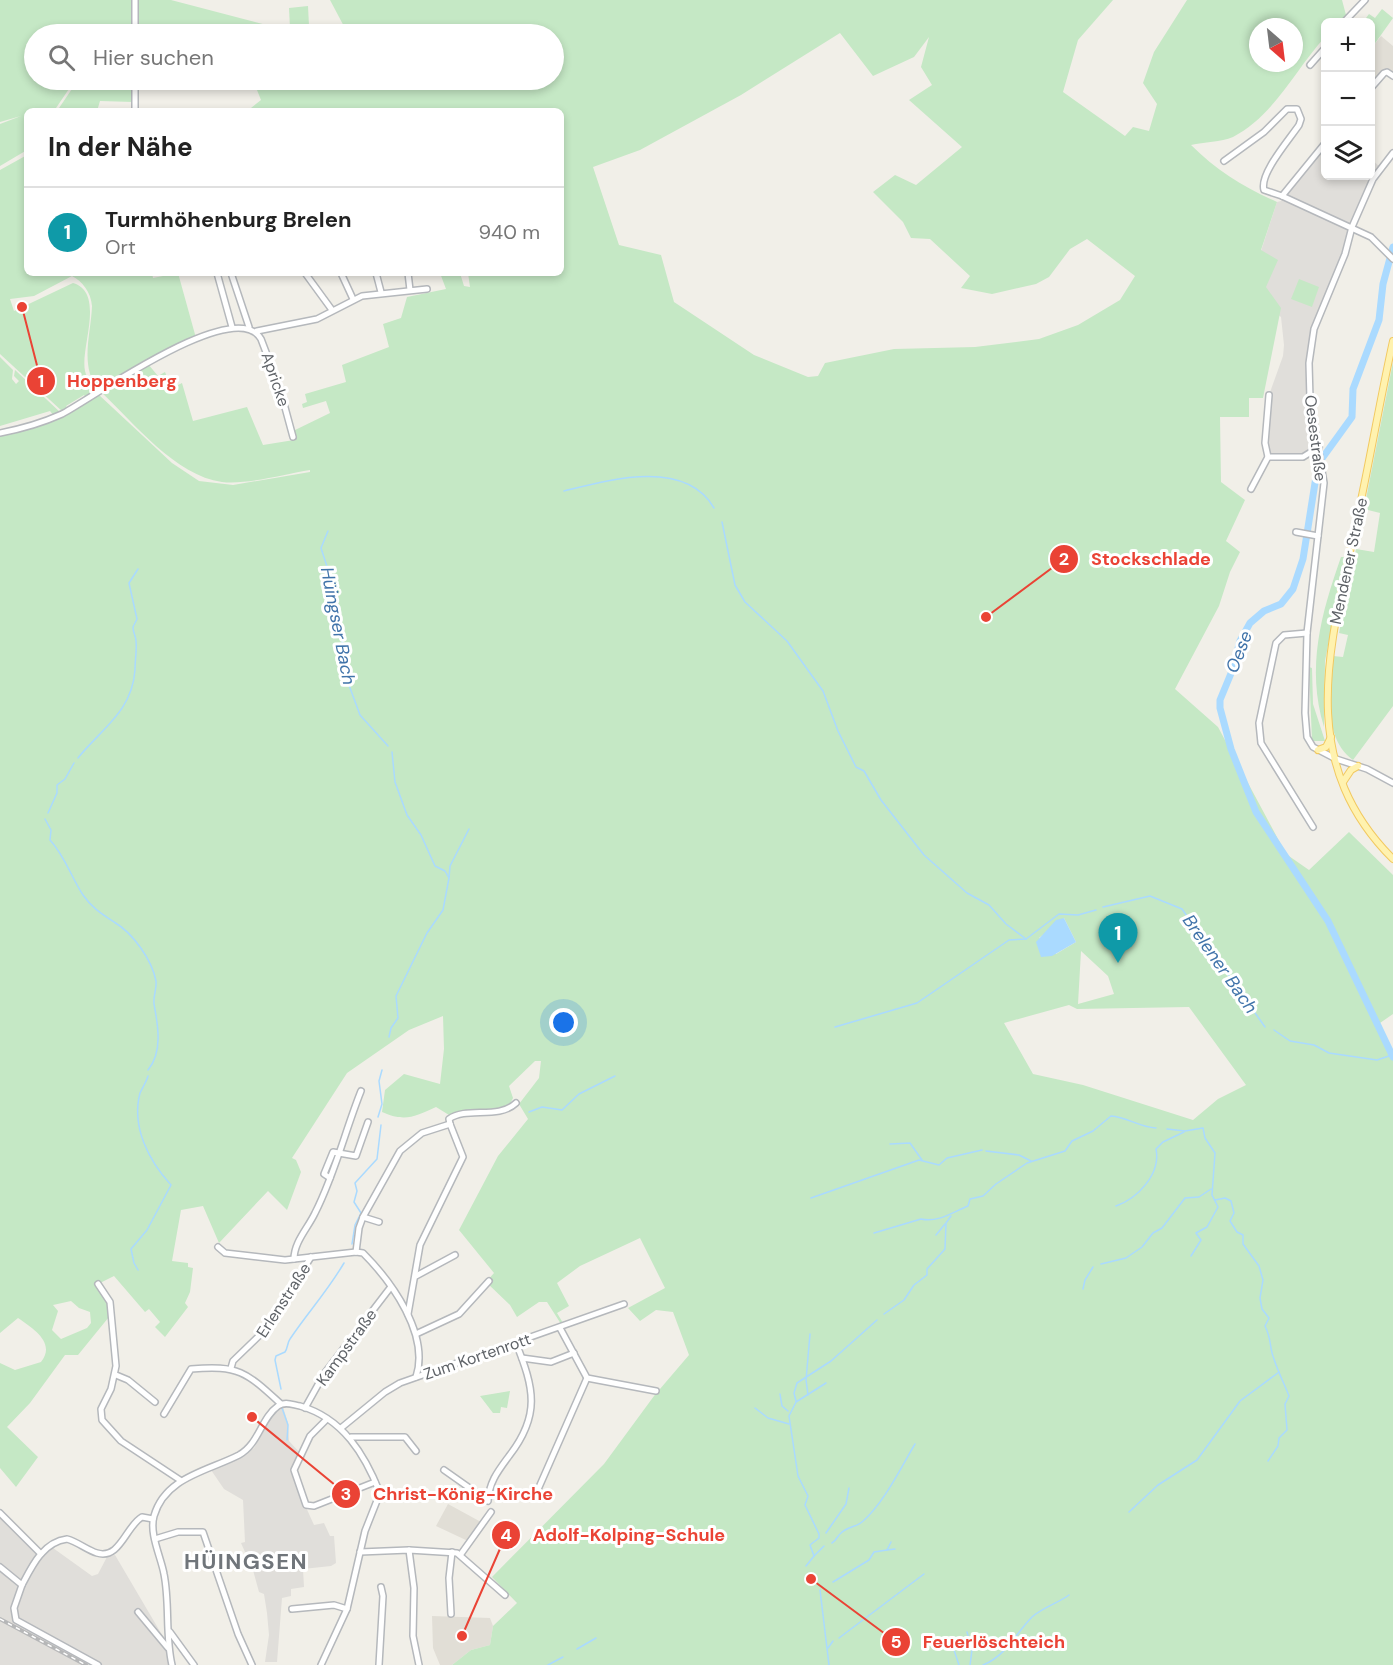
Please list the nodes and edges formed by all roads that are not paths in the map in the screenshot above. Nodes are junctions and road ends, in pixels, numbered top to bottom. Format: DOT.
graph roads {
  1 [pos="135,0"];
  2 [pos="1365,0"];
  3 [pos="1348,18"];
  4 [pos="135,24"];
  5 [pos="1321,53"];
  6 [pos="1310,66"];
  7 [pos="1393,76"];
  8 [pos="1375,84"];
  9 [pos="135,90"];
  10 [pos="135,108"];
  11 [pos="1321,148"];
  12 [pos="1393,153"];
  13 [pos="1224,161"];
  14 [pos="1282,196"];
  15 [pos="1352,227"];
  16 [pos="1393,259"];
  17 [pos="218,276"];
  18 [pos="232,276"];
  19 [pos="307,276"];
  20 [pos="342,276"];
  21 [pos="377,276"];
  22 [pos="409,276"];
  23 [pos="427,289"];
  24 [pos="411,290"];
  25 [pos="381,292"];
  26 [pos="353,299"];
  27 [pos="332,310"];
  28 [pos="232,327"];
  29 [pos="249,327"];
  30 [pos="257,331"];
  31 [pos="1393,341"];
  32 [pos="1269,394"];
  33 [pos="0,433"];
  34 [pos="293,437"];
  35 [pos="1319,447"];
  36 [pos="1268,457"];
  37 [pos="1251,489"];
  38 [pos="1296,532"];
  39 [pos="1318,536"];
  40 [pos="1307,633"];
  41 [pos="1331,736"];
  42 [pos="1318,750"];
  43 [pos="1336,759"];
  44 [pos="1358,766"];
  45 [pos="1343,782"];
  46 [pos="1393,783"];
  47 [pos="1313,827"];
  48 [pos="1393,859"];
  49 [pos="361,1091"];
  50 [pos="516,1103"];
  51 [pos="368,1122"];
  52 [pos="450,1124"];
  53 [pos="339,1152"];
  54 [pos="363,1217"];
  55 [pos="379,1222"];
  56 [pos="218,1247"];
  57 [pos="356,1252"];
  58 [pos="455,1255"];
  59 [pos="311,1257"];
  60 [pos="294,1259"];
  61 [pos="416,1276"];
  62 [pos="489,1281"];
  63 [pos="98,1284"];
  64 [pos="390,1288"];
  65 [pos="624,1305"];
  66 [pos="408,1314"];
  67 [pos="560,1328"];
  68 [pos="416,1334"];
  69 [pos="516,1343"];
  70 [pos="574,1353"];
  71 [pos="522,1358"];
  72 [pos="231,1368"];
  73 [pos="116,1375"];
  74 [pos="416,1377"];
  75 [pos="587,1378"];
  76 [pos="656,1391"];
  77 [pos="154,1402"];
  78 [pos="281,1404"];
  79 [pos="305,1408"];
  80 [pos="164,1414"];
  81 [pos="327,1419"];
  82 [pos="341,1428"];
  83 [pos="351,1437"];
  84 [pos="416,1451"];
  85 [pos="444,1470"];
  86 [pos="180,1480"];
  87 [pos="375,1482"];
  88 [pos="536,1494"];
  89 [pos="490,1512"];
  90 [pos="0,1513"];
  91 [pos="153,1519"];
  92 [pos="155,1539"];
  93 [pos="409,1550"];
  94 [pos="360,1552"];
  95 [pos="452,1552"];
  96 [pos="41,1554"];
  97 [pos="461,1554"];
  98 [pos="0,1567"];
  99 [pos="22,1585"];
  100 [pos="381,1587"];
  101 [pos="505,1595"];
  102 [pos="292,1609"];
  103 [pos="346,1609"];
  104 [pos="138,1612"];
  105 [pos="451,1614"];
  106 [pos="169,1630"];
  107 [pos="169,1649"];
  108 [pos="98,1665"];
  109 [pos="172,1665"];
  110 [pos="194,1665"];
  111 [pos="252,1665"];
  112 [pos="321,1665"];
  113 [pos="379,1665"];
  114 [pos="419,1665"];
  1 -- 4 [label="street"];
  2 -- 3 [label="street"];
  5 -- 6 [label="street"];
  7 -- 8 [label="street"];
  9 -- 10 [label="street"];
  11 -- 14 [label="street"];
  12 -- 15 [label="street, Oesestraße"];
  13 -- 14 [label="street"];
  14 -- 15 [label="street"];
  15 -- 16 [label="street"];
  15 -- 35 [label="street, Oesestraße"];
  17 -- 28 [label="street"];
  18 -- 29 [label="street"];
  19 -- 27 [label="street"];
  20 -- 26 [label="street"];
  21 -- 25 [label="street"];
  22 -- 24 [label="street"];
  23 -- 24 [label="street"];
  24 -- 25 [label="street"];
  25 -- 26 [label="street"];
  26 -- 27 [label="street"];
  27 -- 30 [label="street"];
  28 -- 29 [label="street, Apricke"];
  28 -- 33 [label="street, Apricke"];
  29 -- 30 [label="street, Apricke"];
  30 -- 34 [label="street, Apricke"];
  31 -- 41 [label="main road, Mendener Straße"];
  32 -- 36 [label="street"];
  35 -- 36 [label="street"];
  35 -- 39 [label="street, Oesestraße"];
  36 -- 37 [label="street"];
  38 -- 39 [label="street"];
  39 -- 40 [label="street, Oesestraße"];
  40 -- 42 [label="street, Oesestraße"];
  40 -- 47 [label="street"];
  41 -- 42 [label="main road"];
  41 -- 43 [label="main road, Mendener Straße"];
  42 -- 43 [label="street"];
  43 -- 44 [label="street"];
  43 -- 45 [label="main road, Mendener Straße"];
  44 -- 45 [label="main road"];
  44 -- 46 [label="street"];
  45 -- 48 [label="main road, Mendener Straße"];
  49 -- 53 [label="street"];
  50 -- 52 [label="street"];
  51 -- 53 [label="street"];
  52 -- 54 [label="street"];
  52 -- 61 [label="street"];
  53 -- 60 [label="street"];
  54 -- 55 [label="street"];
  54 -- 57 [label="street"];
  56 -- 60 [label="street"];
  57 -- 59 [label="street"];
  57 -- 64 [label="street"];
  58 -- 61 [label="street"];
  59 -- 60 [label="street"];
  59 -- 72 [label="street, Erlenstraße"];
  61 -- 66 [label="street"];
  62 -- 68 [label="street"];
  63 -- 73 [label="street"];
  64 -- 66 [label="street"];
  64 -- 79 [label="street, Kampstraße"];
  65 -- 67 [label="street, Zum Kortenrott"];
  66 -- 68 [label="street"];
  67 -- 69 [label="street, Zum Kortenrott"];
  67 -- 70 [label="street"];
  68 -- 74 [label="street"];
  69 -- 71 [label="street"];
  69 -- 74 [label="street, Zum Kortenrott"];
  70 -- 71 [label="street"];
  70 -- 75 [label="street"];
  71 -- 85 [label="street"];
  72 -- 78 [label="street"];
  72 -- 80 [label="street"];
  73 -- 77 [label="street"];
  73 -- 86 [label="street"];
  74 -- 82 [label="street, Zum Kortenrott"];
  75 -- 76 [label="street"];
  75 -- 88 [label="street"];
  78 -- 79 [label="street"];
  78 -- 86 [label="street"];
  79 -- 81 [label="street"];
  81 -- 82 [label="street"];
  81 -- 87 [label="street"];
  82 -- 83 [label="street"];
  83 -- 84 [label="street"];
  83 -- 87 [label="street"];
  86 -- 91 [label="street"];
  87 -- 94 [label="street"];
  89 -- 97 [label="street"];
  90 -- 96 [label="street"];
  91 -- 92 [label="street"];
  91 -- 96 [label="street"];
  92 -- 106 [label="street"];
  92 -- 111 [label="street"];
  93 -- 94 [label="street"];
  93 -- 95 [label="street"];
  93 -- 114 [label="street"];
  94 -- 103 [label="street"];
  95 -- 97 [label="street"];
  95 -- 105 [label="street"];
  96 -- 99 [label="street"];
  97 -- 101 [label="street"];
  98 -- 99 [label="street"];
  99 -- 108 [label="street"];
  100 -- 113 [label="street"];
  102 -- 103 [label="street"];
  103 -- 112 [label="street"];
  104 -- 107 [label="street"];
  106 -- 107 [label="street"];
  106 -- 110 [label="street"];
  107 -- 109 [label="street"];
}
